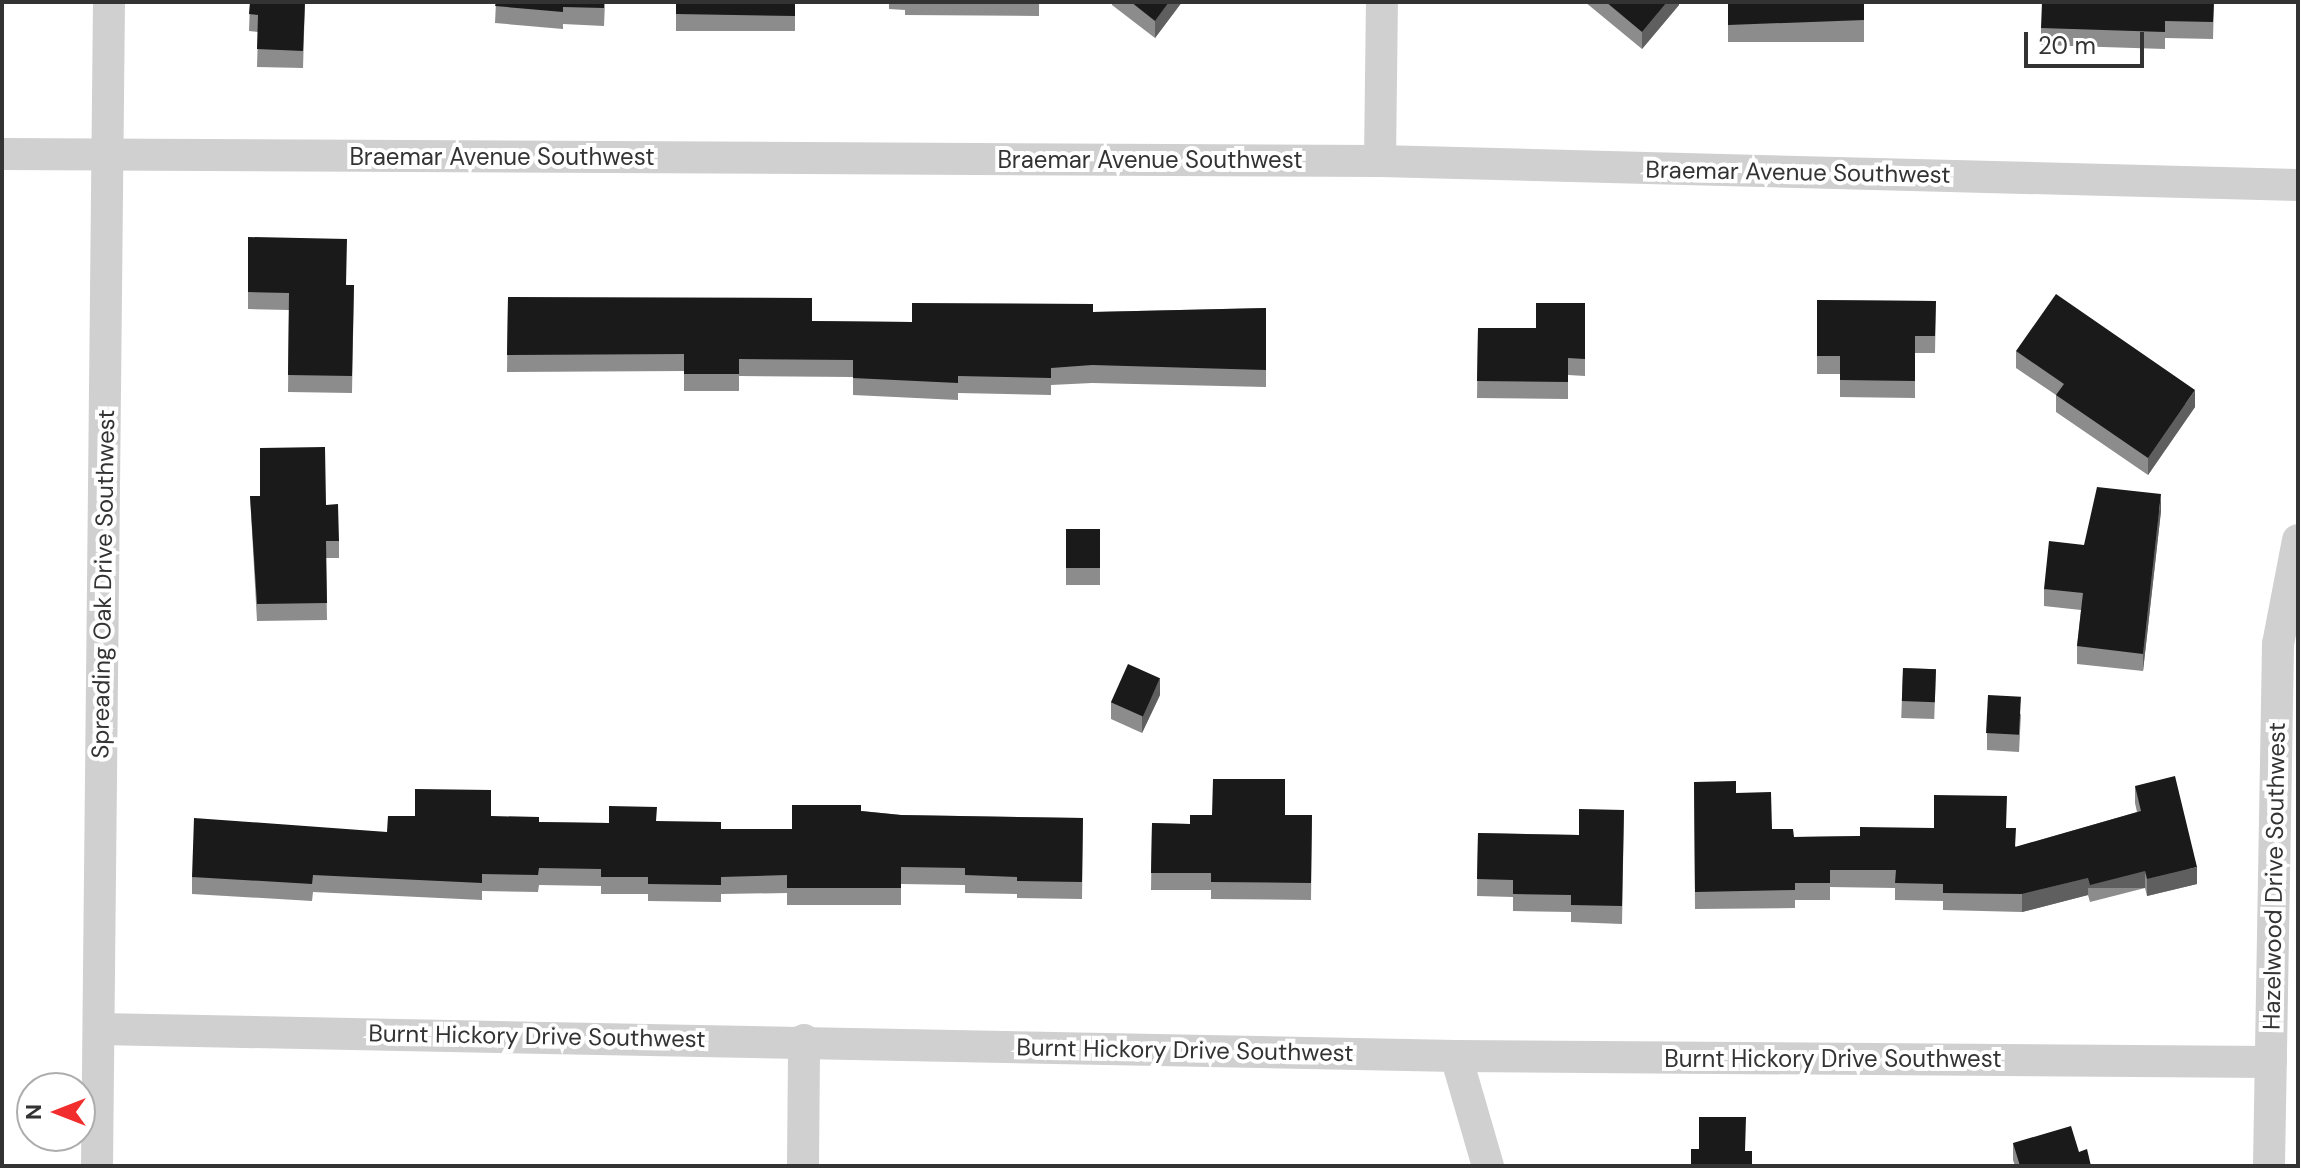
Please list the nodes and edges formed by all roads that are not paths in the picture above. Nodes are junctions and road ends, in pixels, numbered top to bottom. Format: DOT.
graph roads {
  1 [pos="109,2"];
  2 [pos="1382,2"];
  3 [pos="2,154"];
  4 [pos="107,155"];
  5 [pos="1380,161"];
  6 [pos="2298,185"];
  7 [pos="2298,540"];
  8 [pos="99,1029"];
  9 [pos="804,1040"];
  10 [pos="1456,1056"];
  11 [pos="2271,1062"];
  12 [pos="97,1166"];
  13 [pos="803,1166"];
  14 [pos="1488,1166"];
  15 [pos="2269,1166"];
  1 -- 4 [label="street, Spreading Oak Drive Southwest"];
  2 -- 5 [label="street"];
  3 -- 4 [label="street, Braemar Avenue Southwest"];
  4 -- 5 [label="street, Braemar Avenue Southwest"];
  4 -- 8 [label="street, Spreading Oak Drive Southwest"];
  5 -- 6 [label="street, Braemar Avenue Southwest"];
  7 -- 11 [label="street, Hazelwood Drive Southwest"];
  8 -- 9 [label="street, Burnt Hickory Drive Southwest"];
  8 -- 12 [label="street, Spreading Oak Drive Southwest"];
  9 -- 10 [label="street, Burnt Hickory Drive Southwest"];
  9 -- 13 [label="street"];
  10 -- 11 [label="street, Burnt Hickory Drive Southwest"];
  10 -- 14 [label="street"];
  11 -- 15 [label="street, Hazelwood Drive Southwest"];
}
